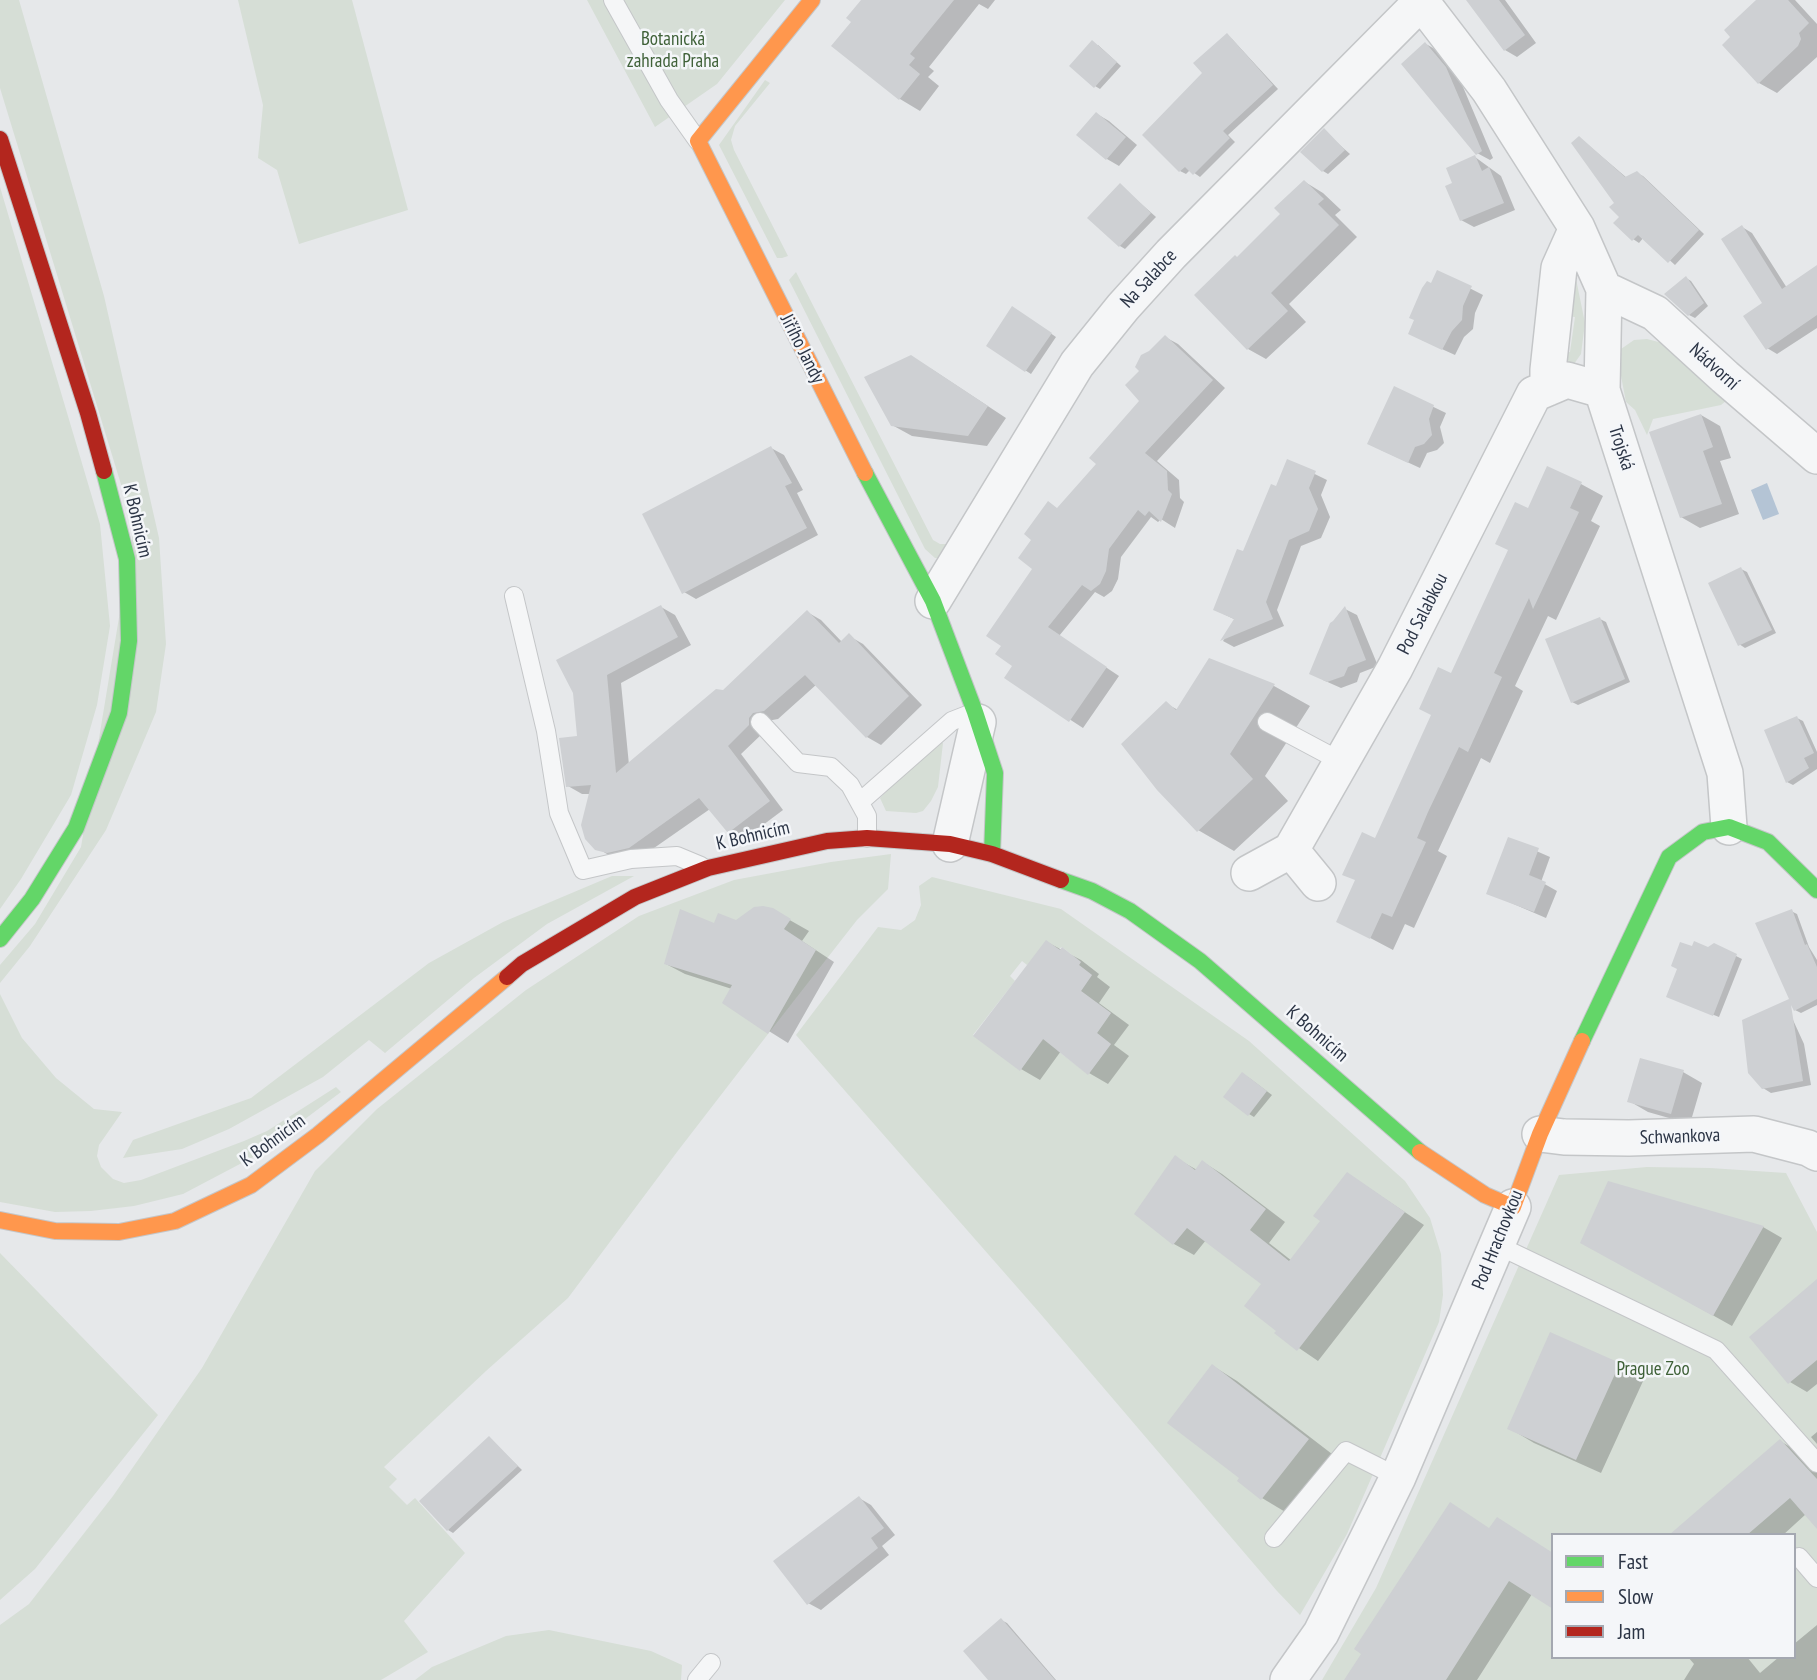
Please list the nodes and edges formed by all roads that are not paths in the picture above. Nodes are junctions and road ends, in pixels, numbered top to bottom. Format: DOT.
graph roads {
  1 [pos="613,0"];
  2 [pos="812,0"];
  3 [pos="1421,1"];
  4 [pos="0,139"];
  5 [pos="698,141"];
  6 [pos="1577,228"];
  7 [pos="1604,289"];
  8 [pos="1548,388"];
  9 [pos="1602,390"];
  10 [pos="1817,456"];
  11 [pos="514,596"];
  12 [pos="933,601"];
  13 [pos="969,718"];
  14 [pos="760,722"];
  15 [pos="1267,722"];
  16 [pos="1342,761"];
  17 [pos="995,773"];
  18 [pos="1013,779"];
  19 [pos="861,801"];
  20 [pos="1729,827"];
  21 [pos="867,838"];
  22 [pos="950,844"];
  23 [pos="1292,850"];
  24 [pos="992,854"];
  25 [pos="708,868"];
  26 [pos="1249,873"];
  27 [pos="1318,883"];
  28 [pos="1817,890"];
  29 [pos="0,939"];
  30 [pos="1540,1134"];
  31 [pos="1817,1153"];
  32 [pos="1513,1207"];
  33 [pos="0,1220"];
  34 [pos="1497,1245"];
  35 [pos="1817,1463"];
  36 [pos="1398,1477"];
  37 [pos="1275,1538"];
  38 [pos="1799,1557"];
  39 [pos="1817,1578"];
  40 [pos="711,1663"];
  41 [pos="697,1680"];
  42 [pos="1288,1680"];
  1 -- 5 [label="lane"];
  2 -- 5 [label="street"];
  3 -- 6 [label="street, Trojská"];
  3 -- 12 [label="street, Na Salabce"];
  4 -- 29 [label="street, K Bohnicím"];
  5 -- 12 [label="street, Jiřího Jandy"];
  6 -- 7 [label="street, Trojská"];
  6 -- 8 [label="street"];
  7 -- 9 [label="street, Trojská"];
  7 -- 10 [label="street, Nádvorní"];
  8 -- 9 [label="street"];
  8 -- 16 [label="street, Pod Salabkou"];
  9 -- 20 [label="street, Trojská"];
  11 -- 25 [label="lane"];
  12 -- 13 [label="street, Jiřího Jandy"];
  13 -- 17 [label="street, Jiřího Jandy"];
  13 -- 19 [label="lane"];
  13 -- 22 [label="street"];
  14 -- 19 [label="lane"];
  15 -- 16 [label="lane"];
  16 -- 23 [label="street, Pod Salabkou"];
  17 -- 18 [label="lane"];
  17 -- 24 [label="street, Jiřího Jandy"];
  19 -- 21 [label="lane"];
  20 -- 28 [label="street"];
  20 -- 30 [label="street, Pod Hrachovkou"];
  21 -- 22 [label="street, K Bohnicím"];
  21 -- 25 [label="street, K Bohnicím"];
  22 -- 24 [label="street, K Bohnicím"];
  23 -- 26 [label="street"];
  23 -- 27 [label="street"];
  24 -- 32 [label="street, K Bohnicím"];
  25 -- 33 [label="street, K Bohnicím"];
  30 -- 31 [label="street, Schwankova"];
  30 -- 32 [label="street, Pod Hrachovkou"];
  32 -- 34 [label="street, Pod Hrachovkou"];
  34 -- 35 [label="lane"];
  34 -- 36 [label="street, Pod Hrachovkou"];
  36 -- 37 [label="lane"];
  36 -- 42 [label="street, Pod Hrachovkou"];
  38 -- 39 [label="lane"];
  40 -- 41 [label="lane"];
}
